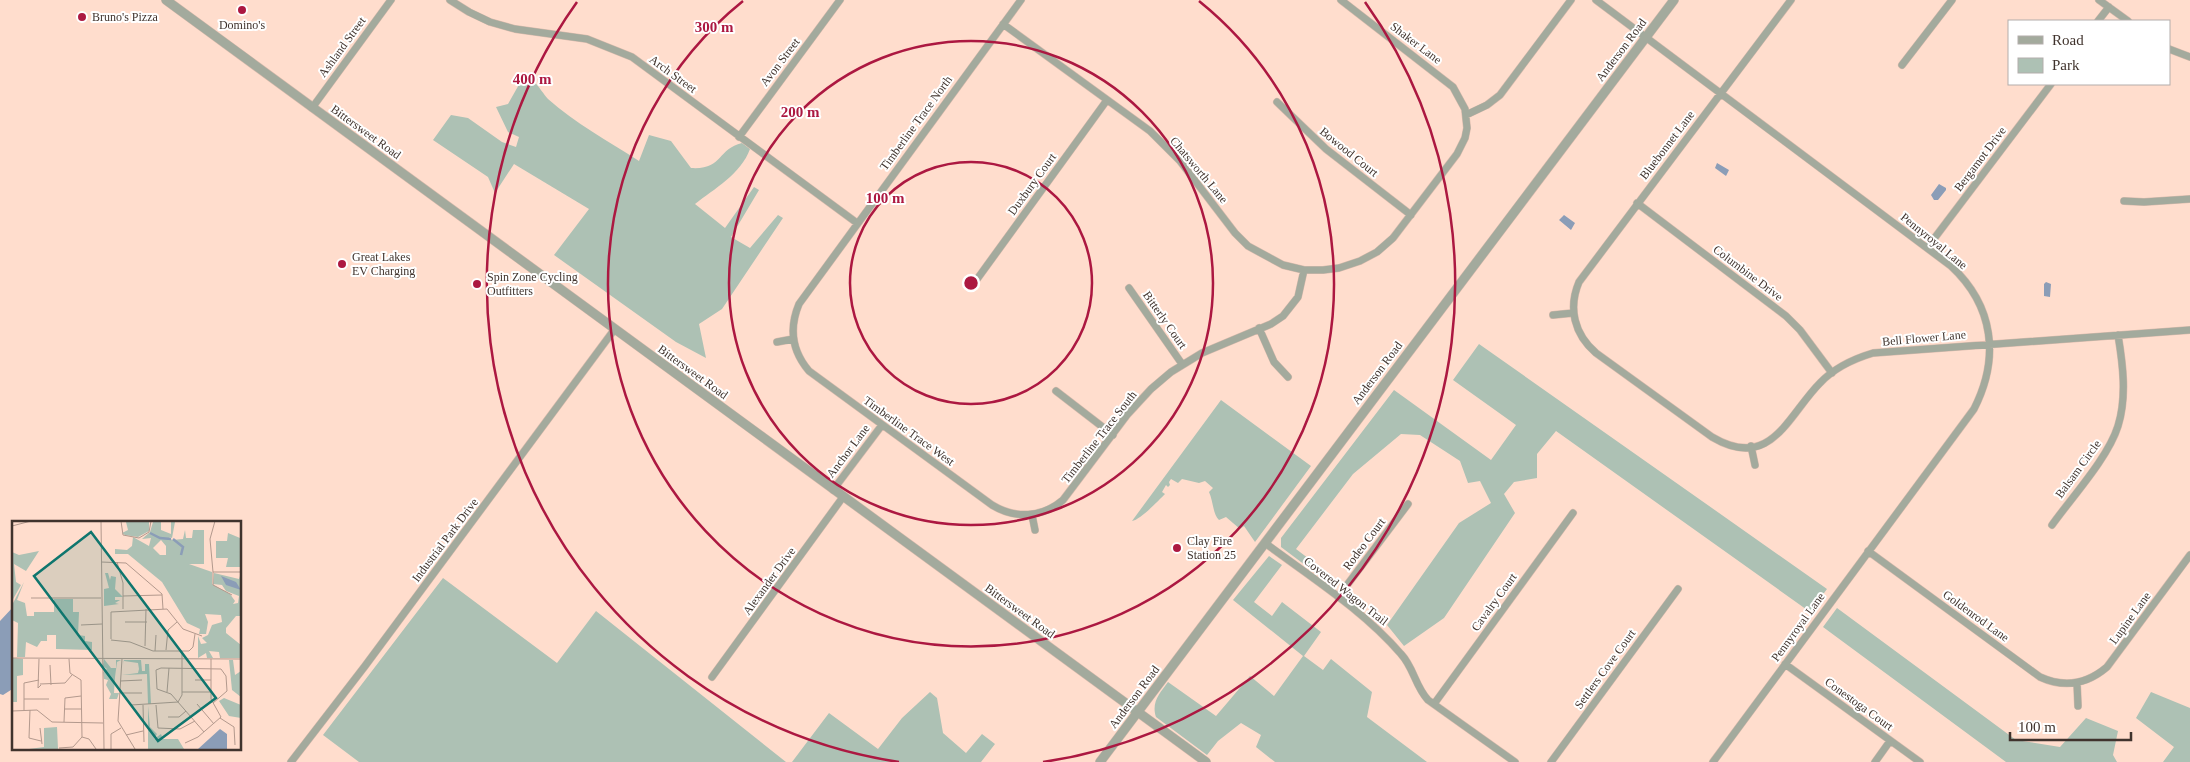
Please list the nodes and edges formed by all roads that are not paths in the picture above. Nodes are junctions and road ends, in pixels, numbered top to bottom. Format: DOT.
graph roads {
  1 [pos="166,0"];
  2 [pos="391,0"];
  3 [pos="450,0"];
  4 [pos="840,0"];
  5 [pos="1021,0"];
  6 [pos="1340,0"];
  7 [pos="1571,0"];
  8 [pos="1596,0"];
  9 [pos="1674,0"];
  10 [pos="1791,0"];
  11 [pos="1952,0"];
  12 [pos="2099,0"];
  13 [pos="2109,7"];
  14 [pos="2099,20"];
  15 [pos="2127,20"];
  16 [pos="1003,24"];
  17 [pos="1646,37"];
  18 [pos="2170,48"];
  19 [pos="2190,57"];
  20 [pos="1902,65"];
  21 [pos="2050,85"];
  22 [pos="1721,92"];
  23 [pos="1107,100"];
  24 [pos="1277,102"];
  25 [pos="312,108"];
  26 [pos="1466,115"];
  27 [pos="738,136"];
  28 [pos="2190,199"];
  29 [pos="2124,201"];
  30 [pos="1637,203"];
  31 [pos="1411,215"];
  32 [pos="857,223"];
  33 [pos="1927,248"];
  34 [pos="1304,270"];
  35 [pos="975,282"];
  36 [pos="1129,288"];
  37 [pos="1573,311"];
  38 [pos="1553,315"];
  39 [pos="1259,328"];
  40 [pos="614,330"];
  41 [pos="2190,330"];
  42 [pos="2118,335"];
  43 [pos="794,339"];
  44 [pos="777,342"];
  45 [pos="1990,344"];
  46 [pos="1182,364"];
  47 [pos="1832,373"];
  48 [pos="1288,377"];
  49 [pos="1056,391"];
  50 [pos="882,425"];
  51 [pos="1113,435"];
  52 [pos="1751,446"];
  53 [pos="1755,466"];
  54 [pos="833,490"];
  55 [pos="844,497"];
  56 [pos="1408,504"];
  57 [pos="1573,513"];
  58 [pos="1032,515"];
  59 [pos="2052,525"];
  60 [pos="1035,530"];
  61 [pos="1266,543"];
  62 [pos="1868,551"];
  63 [pos="2190,555"];
  64 [pos="1678,589"];
  65 [pos="1338,598"];
  66 [pos="1785,664"];
  67 [pos="712,677"];
  68 [pos="2077,683"];
  69 [pos="1434,704"];
  70 [pos="2078,706"];
  71 [pos="1138,712"];
  72 [pos="1890,741"];
  73 [pos="291,762"];
  74 [pos="1100,762"];
  75 [pos="1206,762"];
  76 [pos="1515,762"];
  77 [pos="1551,762"];
  78 [pos="1713,762"];
  79 [pos="1875,762"];
  80 [pos="1920,762"];
  1 -- 25 [label="street, Bittersweet Road"];
  2 -- 25 [label="street, Ashland Street"];
  3 -- 27 [label="street, Arch Street"];
  4 -- 27 [label="street, Avon Street"];
  5 -- 16 [label="street, Timberline Trace North"];
  6 -- 26 [label="street, Shaker Lane"];
  7 -- 26 [label="street"];
  8 -- 17 [label="street, Pennyroyal Lane"];
  9 -- 17 [label="street, Anderson Road"];
  10 -- 22 [label="street, Bluebonnet Lane"];
  11 -- 20 [label="street"];
  12 -- 13 [label="street"];
  13 -- 14 [label="street"];
  13 -- 15 [label="street"];
  16 -- 23 [label="street, Chatsworth Lane"];
  16 -- 32 [label="street, Timberline Trace North"];
  17 -- 22 [label="street, Pennyroyal Lane"];
  17 -- 61 [label="street, Anderson Road"];
  18 -- 19 [label="street"];
  21 -- 33 [label="street, Bergamot Drive"];
  22 -- 30 [label="street, Bluebonnet Lane"];
  22 -- 33 [label="street, Pennyroyal Lane"];
  23 -- 34 [label="street, Chatsworth Lane"];
  23 -- 35 [label="street, Duxbury Court"];
  24 -- 31 [label="street, Bowood Court"];
  25 -- 40 [label="street, Bittersweet Road"];
  26 -- 31 [label="street"];
  27 -- 32 [label="street, Arch Street"];
  28 -- 29 [label="street"];
  30 -- 37 [label="street, Bluebonnet Lane"];
  30 -- 47 [label="street, Columbine Drive"];
  31 -- 34 [label="street"];
  32 -- 43 [label="street, Timberline Trace North"];
  33 -- 45 [label="street, Pennyroyal Lane"];
  34 -- 39 [label="street, Timberline Trace South"];
  36 -- 46 [label="street, Bitterly Court"];
  37 -- 38 [label="street"];
  37 -- 52 [label="street, Bell Flower Lane"];
  39 -- 46 [label="street, Timberline Trace South"];
  39 -- 48 [label="street"];
  40 -- 54 [label="street, Bittersweet Road"];
  40 -- 73 [label="street, Industrial Park Drive"];
  41 -- 42 [label="street, Bell Flower Lane"];
  42 -- 45 [label="street, Bell Flower Lane"];
  42 -- 59 [label="street, Balsam Circle"];
  43 -- 44 [label="street"];
  43 -- 50 [label="street, Timberline Trace West"];
  45 -- 47 [label="street, Bell Flower Lane"];
  45 -- 62 [label="street, Pennyroyal Lane"];
  46 -- 51 [label="street, Timberline Trace South"];
  47 -- 52 [label="street, Bell Flower Lane"];
  49 -- 51 [label="street"];
  50 -- 54 [label="street, Anchor Lane"];
  50 -- 58 [label="street, Timberline Trace West"];
  51 -- 58 [label="street, Timberline Trace South"];
  52 -- 53 [label="street"];
  54 -- 55 [label="street, Bittersweet Road"];
  55 -- 67 [label="street, Alexander Drive"];
  55 -- 71 [label="street, Bittersweet Road"];
  56 -- 65 [label="street, Rodeo Court"];
  57 -- 69 [label="street, Cavalry Court"];
  58 -- 60 [label="street"];
  61 -- 65 [label="street, Covered Wagon Trail"];
  61 -- 71 [label="street, Anderson Road"];
  62 -- 66 [label="street, Pennyroyal Lane"];
  62 -- 68 [label="street, Goldenrod Lane"];
  63 -- 68 [label="street, Lupine Lane"];
  64 -- 77 [label="street, Settlers Cove Court"];
  65 -- 69 [label="street, Covered Wagon Trail"];
  66 -- 72 [label="street, Conestoga Court"];
  66 -- 78 [label="street, Pennyroyal Lane"];
  68 -- 70 [label="street"];
  69 -- 76 [label="street, Covered Wagon Trail"];
  71 -- 74 [label="street, Anderson Road"];
  71 -- 75 [label="street, Bittersweet Road"];
  72 -- 79 [label="street"];
  72 -- 80 [label="street, Conestoga Court"];
}
